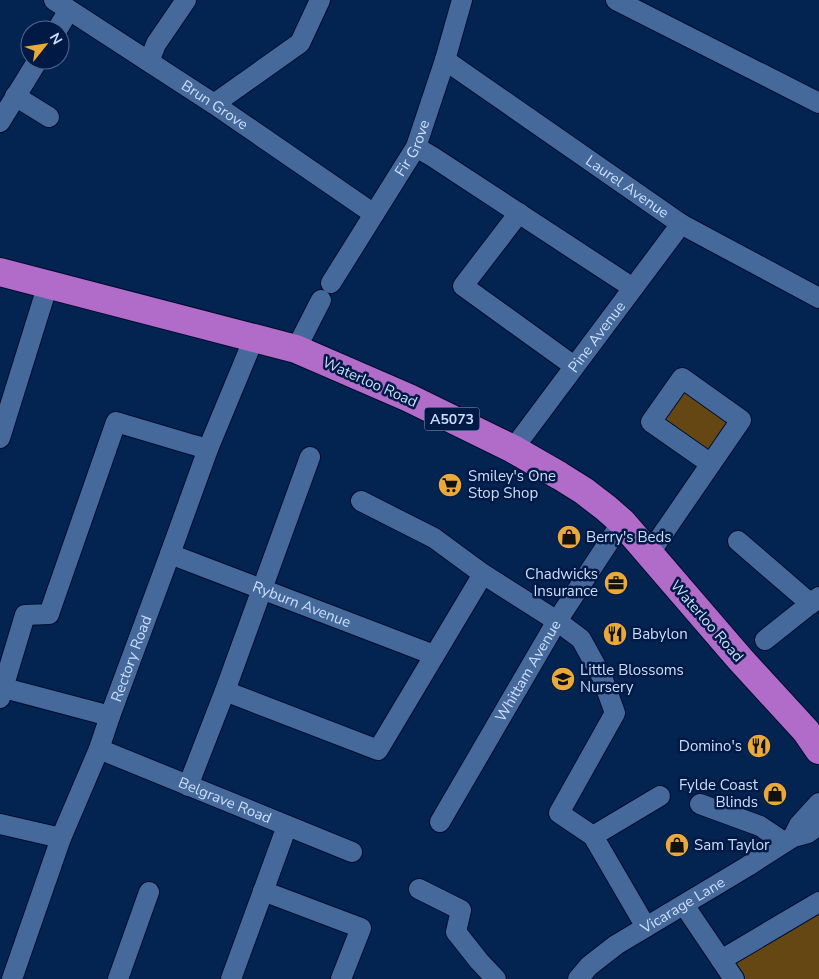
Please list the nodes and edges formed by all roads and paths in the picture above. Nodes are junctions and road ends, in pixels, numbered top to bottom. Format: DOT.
graph roads {
  1 [pos="186,0"];
  2 [pos="320,0"];
  3 [pos="462,0"];
  4 [pos="616,0"];
  5 [pos="62,5"];
  6 [pos="59,20"];
  7 [pos="445,60"];
  8 [pos="149,62"];
  9 [pos="32,70"];
  10 [pos="15,96"];
  11 [pos="819,103"];
  12 [pos="214,104"];
  13 [pos="49,117"];
  14 [pos="0,122"];
  15 [pos="416,147"];
  16 [pos="374,214"];
  17 [pos="518,214"];
  18 [pos="681,224"];
  19 [pos="0,272"];
  20 [pos="331,283"];
  21 [pos="48,284"];
  22 [pos="633,288"];
  23 [pos="819,298"];
  24 [pos="321,300"];
  25 [pos="254,338"];
  26 [pos="296,349"];
  27 [pos="574,366"];
  28 [pos="0,438"];
  29 [pos="208,449"];
  30 [pos="513,449"];
  31 [pos="310,456"];
  32 [pos="711,464"];
  33 [pos="361,501"];
  34 [pos="622,522"];
  35 [pos="738,541"];
  36 [pos="170,554"];
  37 [pos="650,554"];
  38 [pos="483,574"];
  39 [pos="261,589"];
  40 [pos="817,600"];
  41 [pos="557,621"];
  42 [pos="765,640"];
  43 [pos="434,655"];
  44 [pos="1,691"];
  45 [pos="225,691"];
  46 [pos="110,716"];
  47 [pos="814,739"];
  48 [pos="99,749"];
  49 [pos="188,786"];
  50 [pos="660,796"];
  51 [pos="819,803"];
  52 [pos="700,804"];
  53 [pos="440,822"];
  54 [pos="0,824"];
  55 [pos="819,825"];
  56 [pos="287,826"];
  57 [pos="594,836"];
  58 [pos="61,838"];
  59 [pos="788,840"];
  60 [pos="352,852"];
  61 [pos="419,889"];
  62 [pos="263,891"];
  63 [pos="149,892"];
  64 [pos="819,902"];
  65 [pos="684,905"];
  66 [pos="646,928"];
  67 [pos="729,967"];
  68 [pos="12,979"];
  69 [pos="118,979"];
  70 [pos="230,979"];
  71 [pos="341,979"];
  72 [pos="496,979"];
  73 [pos="578,979"];
  1 -- 8 [label="street"];
  2 -- 12 [label="street"];
  3 -- 7 [label="street, Fir Grove"];
  4 -- 11 [label="street"];
  5 -- 6 [label="street"];
  5 -- 8 [label="street, Brun Grove"];
  7 -- 15 [label="street, Fir Grove"];
  7 -- 18 [label="street, Laurel Avenue"];
  8 -- 12 [label="street, Brun Grove"];
  9 -- 10 [label="street"];
  10 -- 13 [label="street"];
  10 -- 14 [label="street"];
  12 -- 16 [label="street, Brun Grove"];
  15 -- 16 [label="street, Fir Grove"];
  15 -- 17 [label="street"];
  16 -- 20 [label="street, Fir Grove"];
  17 -- 22 [label="street"];
  17 -- 27 [label="street"];
  18 -- 22 [label="street, Pine Avenue"];
  18 -- 23 [label="street, Laurel Avenue"];
  19 -- 21 [label="highway, Waterloo Road / A5073"];
  21 -- 25 [label="highway, Waterloo Road / A5073"];
  21 -- 28 [label="street"];
  22 -- 27 [label="street, Pine Avenue"];
  24 -- 26 [label="street"];
  25 -- 26 [label="highway, Waterloo Road / A5073"];
  25 -- 29 [label="street, Rectory Road"];
  26 -- 30 [label="highway, Waterloo Road / A5073"];
  27 -- 30 [label="street, Pine Avenue"];
  29 -- 36 [label="street, Rectory Road"];
  29 -- 44 [label="street"];
  30 -- 34 [label="highway, Waterloo Road / A5073"];
  31 -- 39 [label="street"];
  32 -- 37 [label="street"];
  33 -- 38 [label="street"];
  34 -- 37 [label="highway, Waterloo Road / A5073"];
  34 -- 41 [label="street, Whittam Avenue"];
  35 -- 40 [label="street"];
  36 -- 39 [label="street, Ryburn Avenue"];
  36 -- 46 [label="street, Rectory Road"];
  37 -- 47 [label="highway, Waterloo Road / A5073"];
  38 -- 41 [label="street"];
  38 -- 43 [label="street"];
  39 -- 43 [label="street, Ryburn Avenue"];
  39 -- 45 [label="street"];
  40 -- 42 [label="street"];
  41 -- 53 [label="street, Whittam Avenue"];
  41 -- 57 [label="street"];
  43 -- 45 [label="street"];
  44 -- 46 [label="street"];
  45 -- 49 [label="street"];
  46 -- 48 [label="street, Rectory Road"];
  48 -- 49 [label="street, Belgrave Road"];
  48 -- 58 [label="street, Rectory Road"];
  49 -- 56 [label="street, Belgrave Road"];
  50 -- 57 [label="street"];
  51 -- 59 [label="street, Vicarage Lane"];
  52 -- 59 [label="street"];
  54 -- 58 [label="street"];
  55 -- 59 [label="street, Vicarage Lane"];
  56 -- 60 [label="street, Belgrave Road"];
  56 -- 62 [label="street"];
  57 -- 66 [label="street"];
  58 -- 68 [label="street, Rectory Road"];
  59 -- 65 [label="street, Vicarage Lane"];
  61 -- 72 [label="street"];
  62 -- 70 [label="street"];
  62 -- 71 [label="street"];
  63 -- 69 [label="street"];
  64 -- 67 [label="street"];
  65 -- 66 [label="street, Vicarage Lane"];
  65 -- 67 [label="street"];
  66 -- 73 [label="street, Vicarage Lane"];
}
